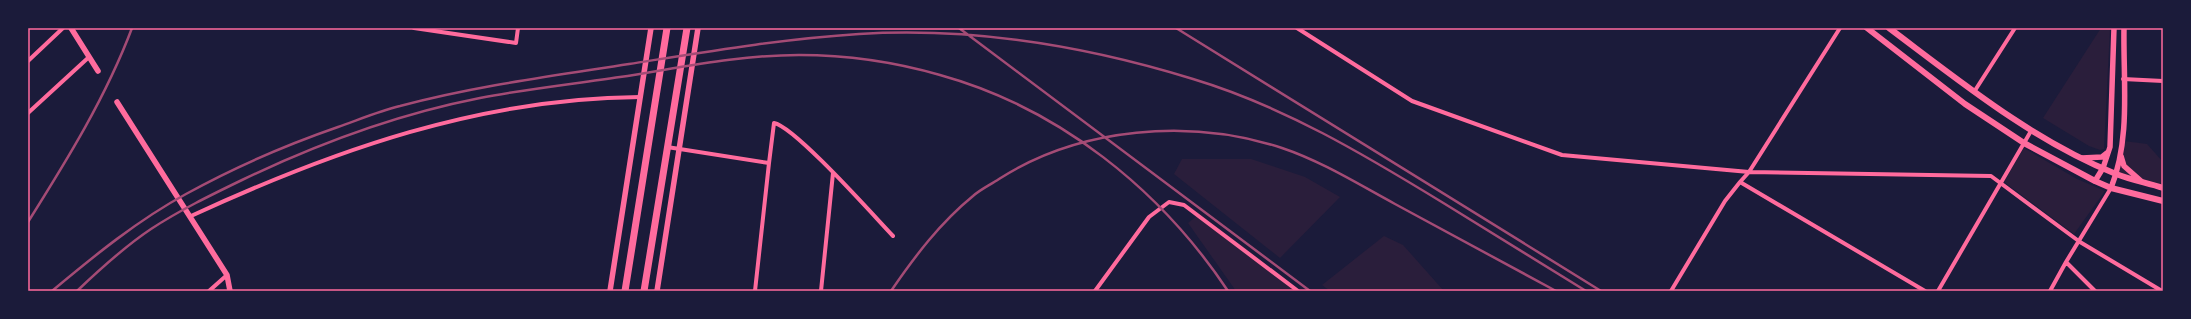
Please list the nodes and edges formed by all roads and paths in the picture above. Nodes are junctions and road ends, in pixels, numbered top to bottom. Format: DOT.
graph roads {
  1 [pos="63,28"];
  2 [pos="71,28"];
  3 [pos="414,28"];
  4 [pos="518,28"];
  5 [pos="650,28"];
  6 [pos="667,28"];
  7 [pos="687,28"];
  8 [pos="698,28"];
  9 [pos="1297,28"];
  10 [pos="1840,28"];
  11 [pos="1867,28"];
  12 [pos="1889,28"];
  13 [pos="2015,28"];
  14 [pos="2114,28"];
  15 [pos="2124,28"];
  16 [pos="89,58"];
  17 [pos="28,61"];
  18 [pos="98,71"];
  19 [pos="2123,78"];
  20 [pos="2163,81"];
  21 [pos="1974,92"];
  22 [pos="640,97"];
  23 [pos="117,102"];
  24 [pos="28,113"];
  25 [pos="2031,131"];
  26 [pos="2024,143"];
  27 [pos="667,147"];
  28 [pos="680,148"];
  29 [pos="2109,151"];
  30 [pos="2121,156"];
  31 [pos="2082,158"];
  32 [pos="768,163"];
  33 [pos="2103,168"];
  34 [pos="1749,172"];
  35 [pos="833,173"];
  36 [pos="2117,174"];
  37 [pos="2095,181"];
  38 [pos="1740,182"];
  39 [pos="2141,182"];
  40 [pos="2001,183"];
  41 [pos="2111,188"];
  42 [pos="2163,188"];
  43 [pos="2163,201"];
  44 [pos="191,216"];
  45 [pos="893,236"];
  46 [pos="2080,242"];
  47 [pos="2066,262"];
  48 [pos="227,275"];
  49 [pos="209,291"];
  50 [pos="230,291"];
  51 [pos="610,291"];
  52 [pos="625,291"];
  53 [pos="644,291"];
  54 [pos="657,291"];
  55 [pos="755,291"];
  56 [pos="821,291"];
  57 [pos="1095,291"];
  58 [pos="1298,291"];
  59 [pos="1671,291"];
  60 [pos="1925,291"];
  61 [pos="1938,291"];
  62 [pos="2050,291"];
  63 [pos="2095,291"];
  64 [pos="2162,291"];
  1 -- 17 [label="street"];
  2 -- 16 [label="street"];
  3 -- 4 [label="street"];
  5 -- 22 [label="street"];
  6 -- 52 [label="highway"];
  7 -- 27 [label="highway"];
  8 -- 28 [label="street"];
  9 -- 34 [label="street"];
  10 -- 34 [label="street"];
  11 -- 26 [label="main road"];
  12 -- 21 [label="main road"];
  13 -- 21 [label="street"];
  14 -- 29 [label="street"];
  15 -- 19 [label="street"];
  16 -- 18 [label="street"];
  16 -- 24 [label="street"];
  19 -- 20 [label="street"];
  19 -- 30 [label="street"];
  21 -- 25 [label="main road"];
  22 -- 44 [label="street"];
  22 -- 51 [label="street"];
  23 -- 44 [label="street"];
  25 -- 26 [label="street"];
  25 -- 31 [label="main road"];
  26 -- 37 [label="main road"];
  26 -- 40 [label="street"];
  27 -- 28 [label="street"];
  27 -- 53 [label="highway"];
  28 -- 32 [label="street"];
  28 -- 54 [label="street"];
  29 -- 31 [label="street"];
  29 -- 33 [label="street"];
  30 -- 36 [label="street"];
  30 -- 39 [label="street"];
  31 -- 33 [label="main road"];
  32 -- 35 [label="street"];
  32 -- 55 [label="street"];
  33 -- 36 [label="main road"];
  33 -- 37 [label="street"];
  34 -- 38 [label="street"];
  34 -- 40 [label="street"];
  35 -- 45 [label="street"];
  35 -- 56 [label="street"];
  36 -- 39 [label="main road"];
  36 -- 41 [label="street"];
  37 -- 41 [label="main road"];
  38 -- 59 [label="street"];
  38 -- 60 [label="street"];
  39 -- 42 [label="main road"];
  40 -- 46 [label="street"];
  40 -- 61 [label="street"];
  41 -- 43 [label="main road"];
  41 -- 46 [label="street"];
  44 -- 48 [label="street"];
  46 -- 47 [label="street"];
  46 -- 64 [label="street"];
  47 -- 62 [label="street"];
  47 -- 63 [label="street"];
  48 -- 49 [label="street"];
  48 -- 50 [label="street"];
  57 -- 58 [label="street"];
}
